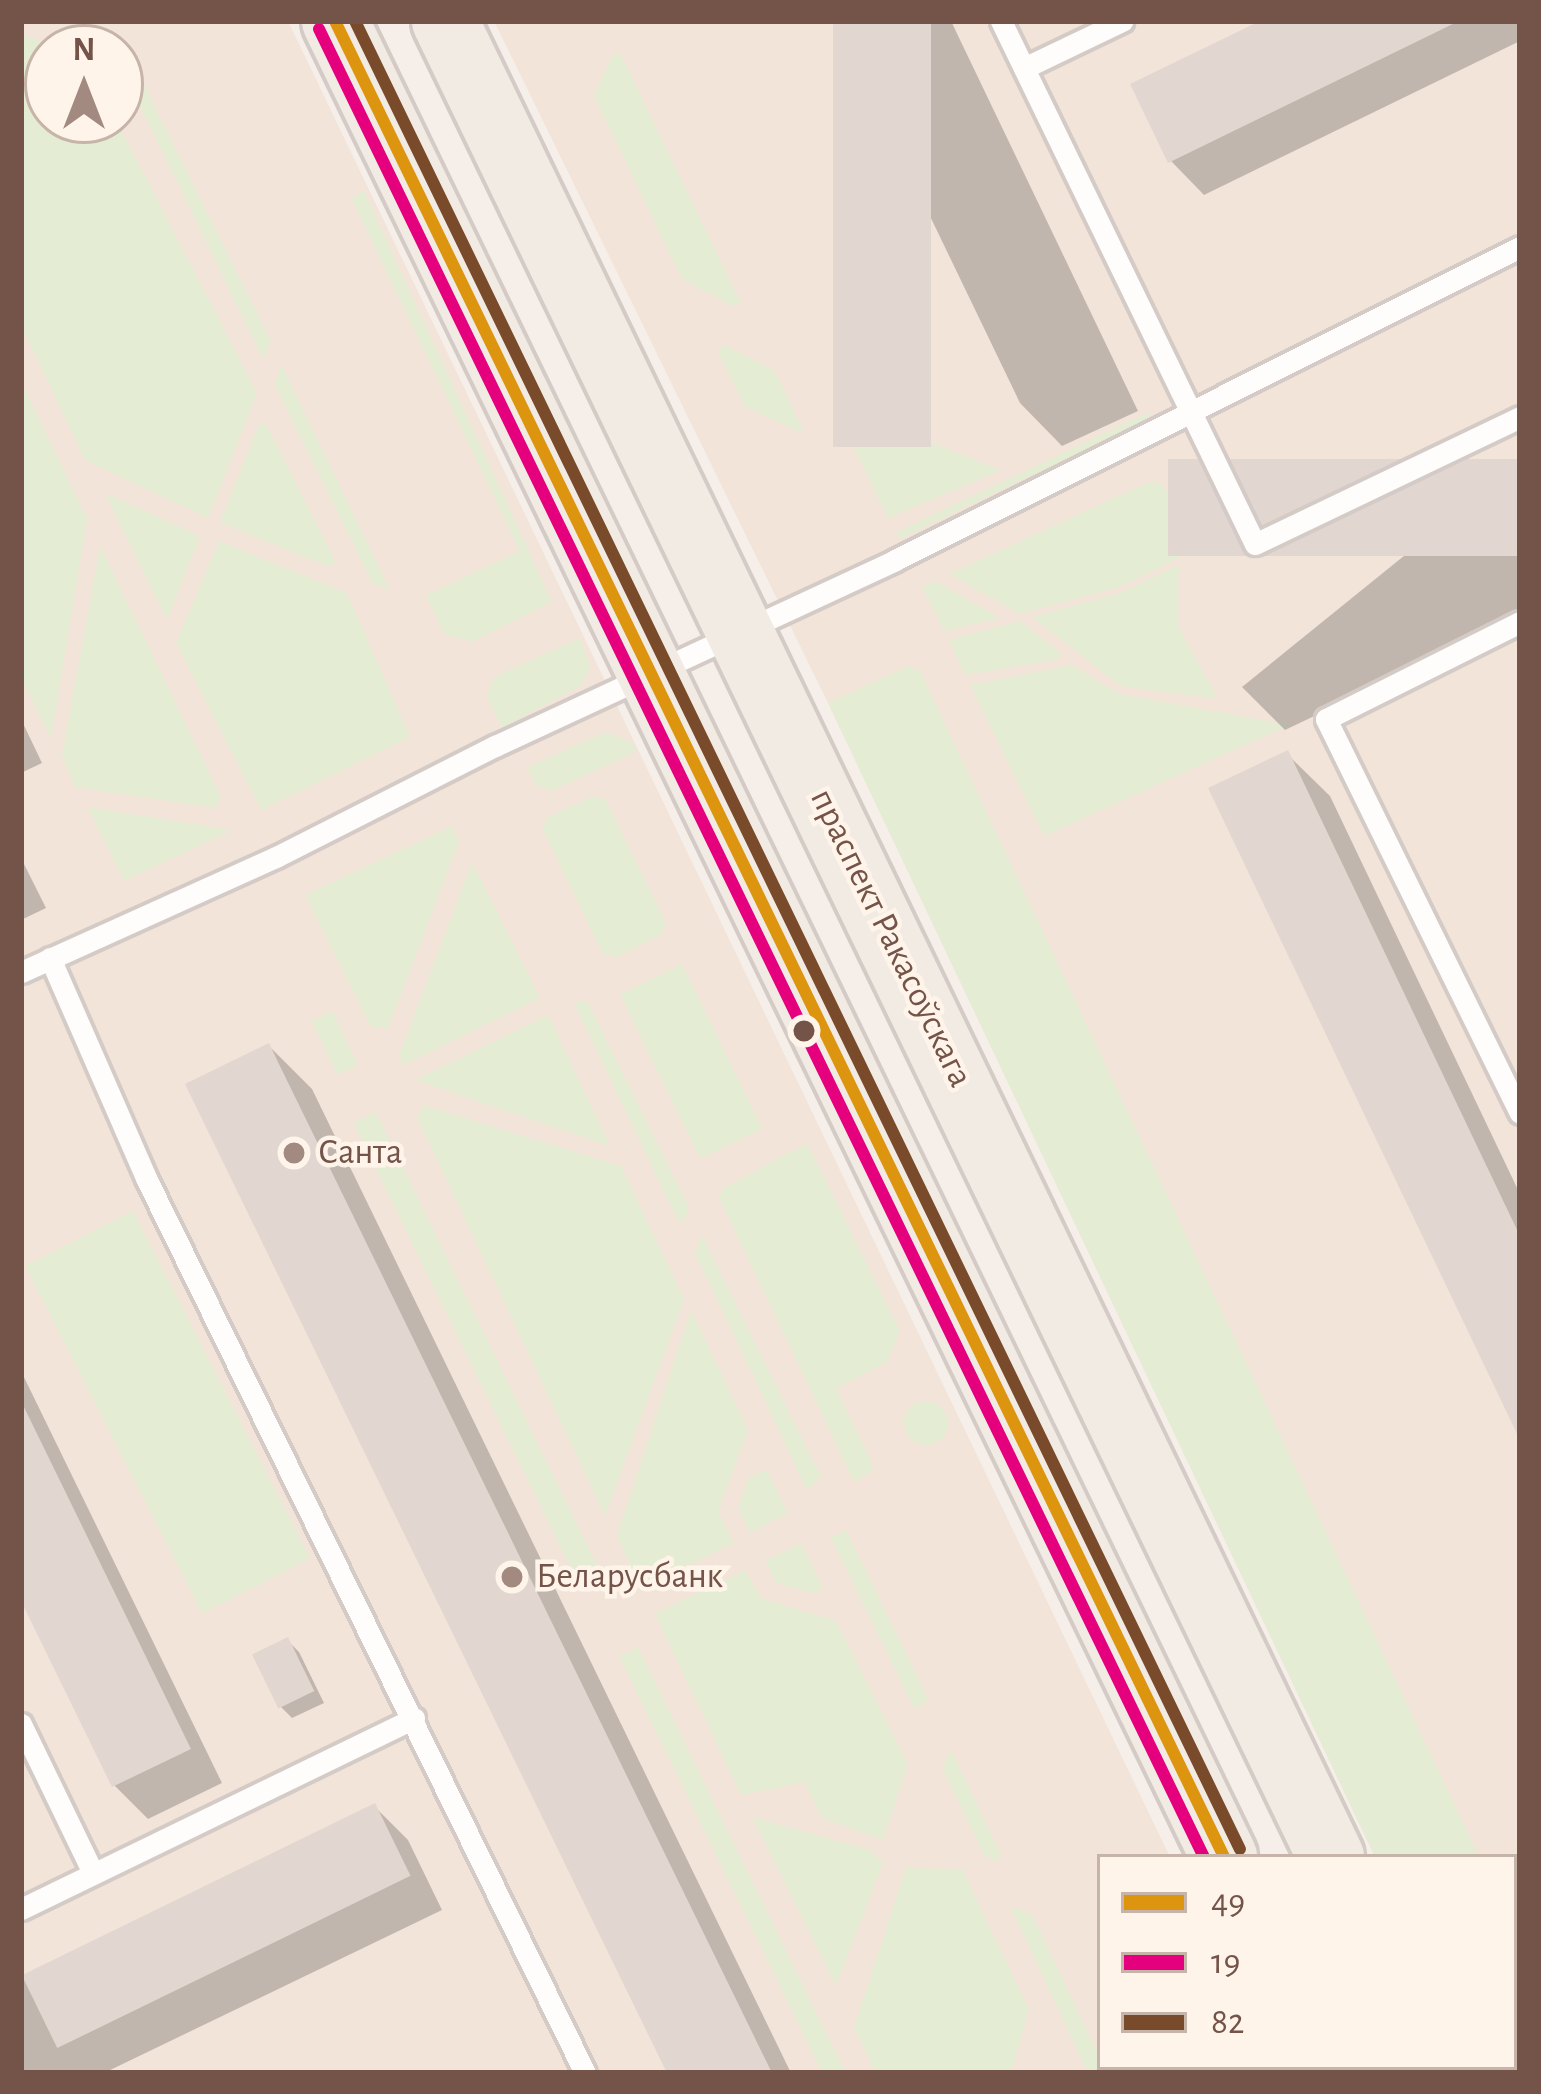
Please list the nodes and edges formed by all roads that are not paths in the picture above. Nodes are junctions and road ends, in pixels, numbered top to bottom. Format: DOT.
graph roads {
  1 [pos="335,21"];
  2 [pos="445,21"];
  3 [pos="1001,21"];
  4 [pos="1122,21"];
  5 [pos="1024,68"];
  6 [pos="1520,247"];
  7 [pos="1192,415"];
  8 [pos="1520,417"];
  9 [pos="1520,622"];
  10 [pos="743,631"];
  11 [pos="650,673"];
  12 [pos="50,958"];
  13 [pos="21,972"];
  14 [pos="1520,1113"];
  15 [pos="414,1718"];
  16 [pos="21,1724"];
  17 [pos="1223,1854"];
  18 [pos="1330,1854"];
  19 [pos="93,1874"];
  20 [pos="21,1909"];
  21 [pos="585,2073"];
  1 -- 11 [label="main road"];
  2 -- 10 [label="main road, праспект Ракасоўскага"];
  3 -- 5 [label="lane"];
  4 -- 5 [label="lane"];
  5 -- 7 [label="lane"];
  6 -- 7 [label="lane"];
  7 -- 8 [label="lane"];
  7 -- 10 [label="lane"];
  9 -- 14 [label="lane"];
  10 -- 11 [label="lane"];
  10 -- 18 [label="main road, праспект Ракасоўскага"];
  11 -- 12 [label="lane"];
  11 -- 17 [label="main road"];
  12 -- 13 [label="lane"];
  12 -- 15 [label="lane"];
  15 -- 19 [label="lane"];
  15 -- 21 [label="lane"];
  16 -- 19 [label="lane"];
  19 -- 20 [label="lane"];
}
